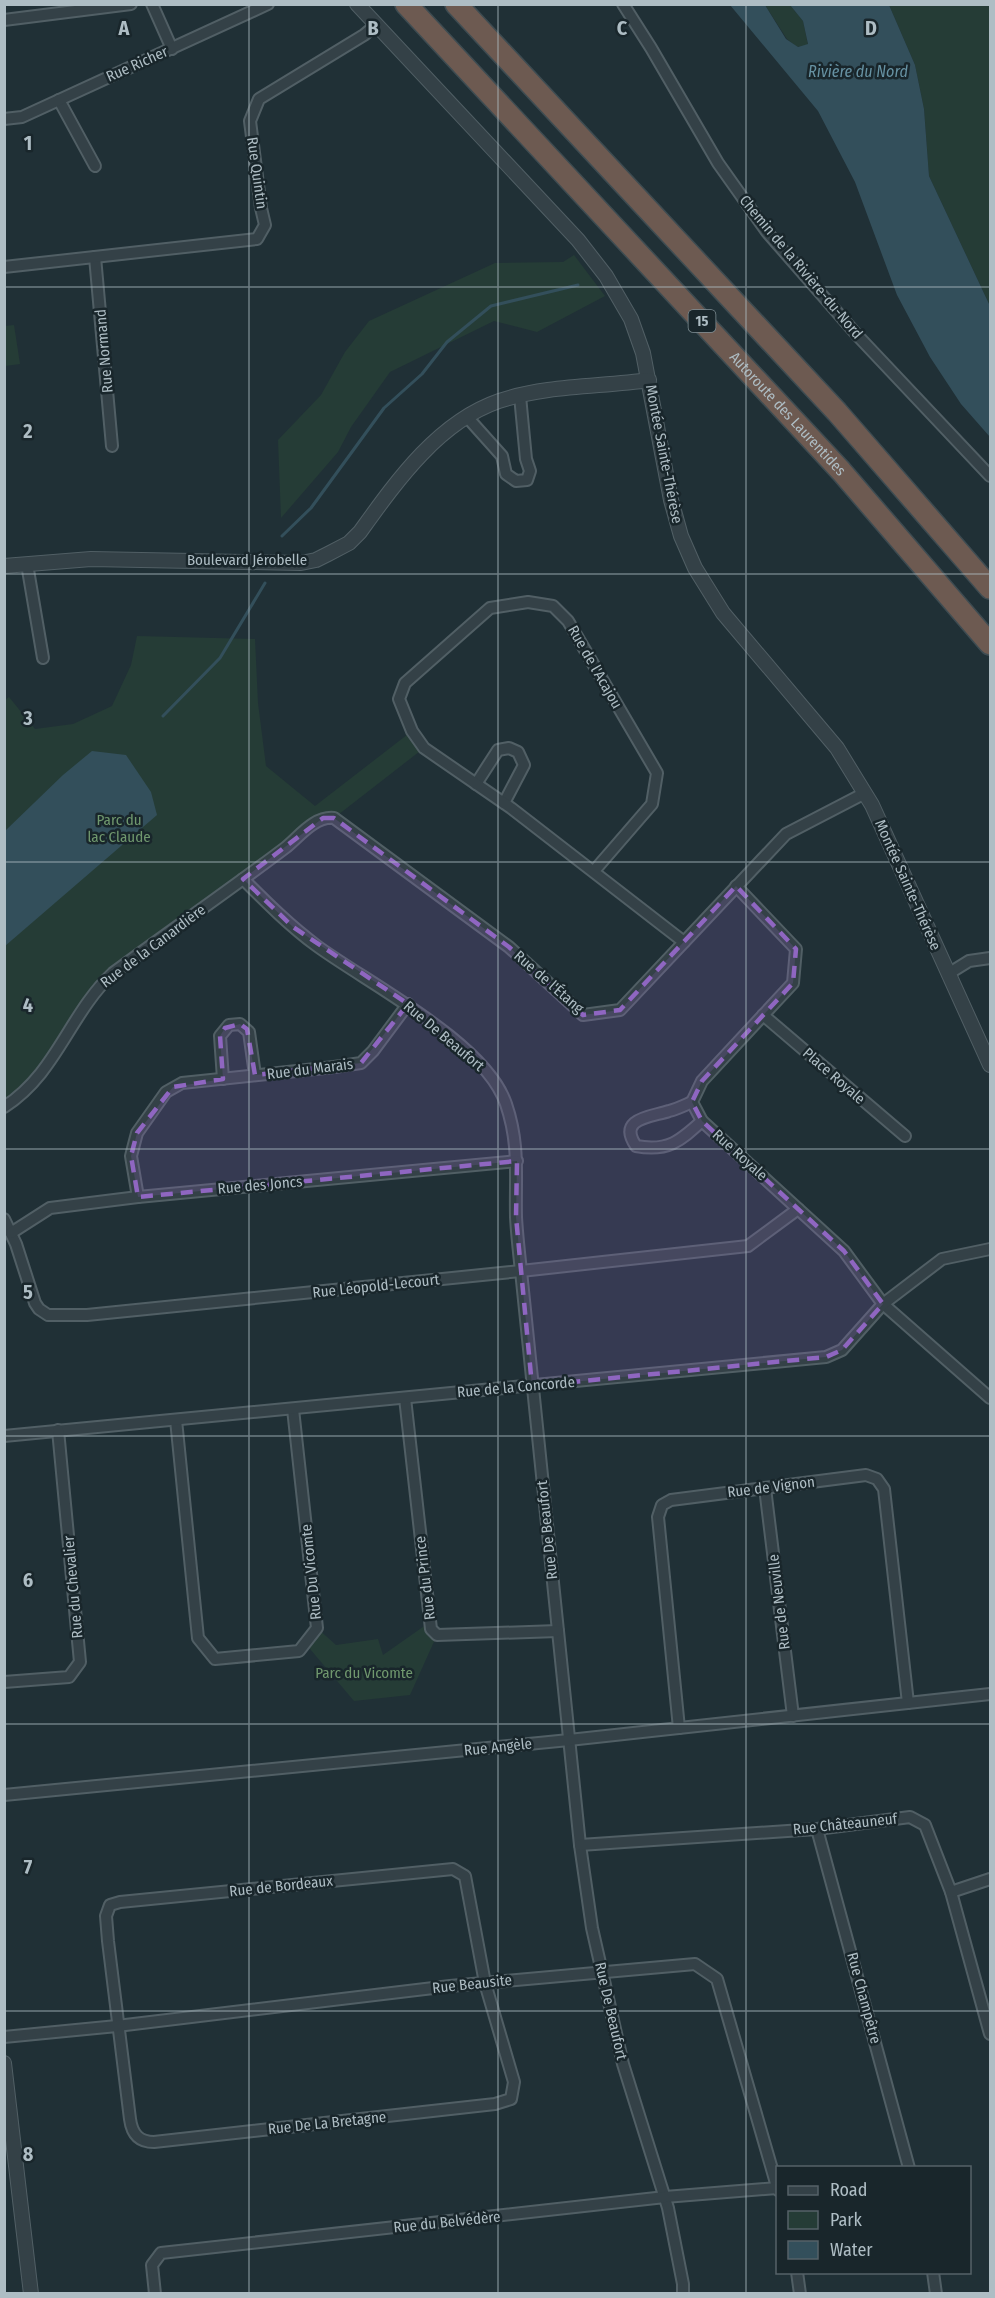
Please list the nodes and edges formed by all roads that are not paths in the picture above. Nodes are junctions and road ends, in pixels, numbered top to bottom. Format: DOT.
graph roads {
  1 [pos="131,4"];
  2 [pos="152,4"];
  3 [pos="268,4"];
  4 [pos="357,4"];
  5 [pos="406,4"];
  6 [pos="456,4"];
  7 [pos="623,4"];
  8 [pos="4,20"];
  9 [pos="376,25"];
  10 [pos="172,49"];
  11 [pos="59,100"];
  12 [pos="4,119"];
  13 [pos="95,166"];
  14 [pos="95,257"];
  15 [pos="4,267"];
  16 [pos="650,380"];
  17 [pos="520,396"];
  18 [pos="468,418"];
  19 [pos="112,446"];
  20 [pos="990,476"];
  21 [pos="27,564"];
  22 [pos="4,566"];
  23 [pos="990,588"];
  24 [pos="990,644"];
  25 [pos="43,658"];
  26 [pos="476,784"];
  27 [pos="865,794"];
  28 [pos="504,803"];
  29 [pos="334,819"];
  30 [pos="594,871"];
  31 [pos="243,879"];
  32 [pos="736,886"];
  33 [pos="684,942"];
  34 [pos="990,958"];
  35 [pos="948,974"];
  36 [pos="408,1004"];
  37 [pos="763,1015"];
  38 [pos="990,1065"];
  39 [pos="255,1076"];
  40 [pos="223,1079"];
  41 [pos="692,1102"];
  42 [pos="4,1107"];
  43 [pos="702,1121"];
  44 [pos="905,1136"];
  45 [pos="517,1161"];
  46 [pos="138,1197"];
  47 [pos="798,1209"];
  48 [pos="4,1219"];
  49 [pos="11,1233"];
  50 [pos="990,1249"];
  51 [pos="521,1271"];
  52 [pos="883,1304"];
  53 [pos="532,1386"];
  54 [pos="405,1398"];
  55 [pos="990,1398"];
  56 [pos="293,1409"];
  57 [pos="176,1420"];
  58 [pos="58,1430"];
  59 [pos="4,1436"];
  60 [pos="765,1488"];
  61 [pos="558,1631"];
  62 [pos="4,1682"];
  63 [pos="990,1694"];
  64 [pos="908,1703"];
  65 [pos="793,1716"];
  66 [pos="680,1728"];
  67 [pos="569,1740"];
  68 [pos="4,1795"];
  69 [pos="817,1829"];
  70 [pos="580,1845"];
  71 [pos="990,1879"];
  72 [pos="951,1892"];
  73 [pos="602,1972"];
  74 [pos="485,1983"];
  75 [pos="117,2026"];
  76 [pos="990,2034"];
  77 [pos="4,2037"];
  78 [pos="4,2063"];
  79 [pos="908,2166"];
  80 [pos="776,2186"];
  81 [pos="776,2189"];
  82 [pos="665,2198"];
  83 [pos="797,2274"];
  84 [pos="933,2274"];
  85 [pos="31,2294"];
  86 [pos="155,2294"];
  87 [pos="683,2294"];
  88 [pos="800,2294"];
  89 [pos="936,2294"];
  1 -- 8 [label="street"];
  2 -- 10 [label="street"];
  3 -- 10 [label="street, Rue Richer"];
  4 -- 9 [label="street, Montée Sainte-Thérèse"];
  5 -- 24 [label="highway, Autoroute des Laurentides / 15"];
  6 -- 23 [label="highway, 15"];
  7 -- 20 [label="street, Chemin de la Rivière-du-Nord"];
  9 -- 14 [label="street, Rue Quintin"];
  9 -- 16 [label="street, Montée Sainte-Thérèse"];
  10 -- 11 [label="street, Rue Richer"];
  11 -- 12 [label="street, Rue Richer"];
  11 -- 13 [label="street"];
  14 -- 15 [label="street, Rue Quintin"];
  14 -- 19 [label="street, Rue Normand"];
  16 -- 17 [label="street, Boulevard Jérobelle"];
  16 -- 27 [label="street, Montée Sainte-Thérèse"];
  17 -- 18 [label="street, Boulevard Jérobelle"];
  17 -- 18 [label="street"];
  18 -- 21 [label="street, Boulevard Jérobelle"];
  21 -- 22 [label="street, Boulevard Jérobelle"];
  21 -- 25 [label="street"];
  26 -- 28 [label="street, Rue de l'Acajou"];
  26 -- 28 [label="street"];
  26 -- 30 [label="street, Rue de l'Acajou"];
  27 -- 32 [label="street, Rue de l'Étang"];
  27 -- 35 [label="street, Montée Sainte-Thérèse"];
  28 -- 30 [label="street, Rue de l'Acajou"];
  29 -- 31 [label="street, Rue de la Canardière"];
  29 -- 33 [label="street, Rue de l'Étang"];
  30 -- 33 [label="street, Rue de l'Acajou"];
  31 -- 36 [label="street, Rue De Beaufort"];
  31 -- 42 [label="street, Rue de la Canardière"];
  32 -- 33 [label="street, Rue de l'Étang"];
  32 -- 37 [label="street"];
  34 -- 35 [label="street"];
  35 -- 38 [label="street, Montée Sainte-Thérèse"];
  36 -- 39 [label="street, Rue du Marais"];
  36 -- 45 [label="street, Rue De Beaufort"];
  37 -- 41 [label="street"];
  37 -- 44 [label="street, Place Royale"];
  39 -- 40 [label="street, Rue du Marais"];
  39 -- 40 [label="street, Rue du Marais"];
  40 -- 46 [label="street, Rue du Marais"];
  41 -- 43 [label="street, Rue Royale"];
  41 -- 43 [label="street"];
  43 -- 47 [label="street, Rue Royale"];
  45 -- 46 [label="street, Rue des Joncs"];
  45 -- 51 [label="street, Rue De Beaufort"];
  46 -- 49 [label="street, Rue des Joncs"];
  47 -- 51 [label="street, Rue Léopold-Lecourt"];
  47 -- 52 [label="street, Rue Royale"];
  48 -- 49 [label="street, Rue Léopold-Lecourt"];
  49 -- 51 [label="street, Rue Léopold-Lecourt"];
  50 -- 52 [label="street, Rue de la Concorde"];
  51 -- 53 [label="street, Rue De Beaufort"];
  52 -- 53 [label="street, Rue de la Concorde"];
  52 -- 55 [label="street, Rue Royale"];
  53 -- 54 [label="street, Rue de la Concorde"];
  53 -- 61 [label="street, Rue De Beaufort"];
  54 -- 56 [label="street, Rue de la Concorde"];
  54 -- 61 [label="street, Rue du Prince"];
  56 -- 57 [label="street, Rue de la Concorde"];
  56 -- 57 [label="street, Rue Du Vicomte"];
  57 -- 58 [label="street, Rue de la Concorde"];
  58 -- 59 [label="street, Rue de la Concorde"];
  58 -- 62 [label="street, Rue du Chevalier"];
  60 -- 64 [label="street, Rue de Vignon"];
  60 -- 65 [label="street, Rue de Neuville"];
  60 -- 66 [label="street, Rue de Vignon"];
  61 -- 67 [label="street, Rue De Beaufort"];
  63 -- 64 [label="street, Rue Angèle"];
  64 -- 65 [label="street, Rue Angèle"];
  65 -- 66 [label="street, Rue Angèle"];
  66 -- 67 [label="street, Rue Angèle"];
  67 -- 68 [label="street, Rue Angèle"];
  67 -- 70 [label="street, Rue De Beaufort"];
  69 -- 70 [label="street, Rue Châteauneuf"];
  69 -- 72 [label="street, Rue Châteauneuf"];
  69 -- 79 [label="street, Rue Champêtre"];
  70 -- 73 [label="street, Rue De Beaufort"];
  71 -- 72 [label="street"];
  72 -- 76 [label="street, Rue Châteauneuf"];
  73 -- 74 [label="street, Rue Beausite"];
  73 -- 80 [label="street, Rue Beausite"];
  73 -- 82 [label="street, Rue De Beaufort"];
  74 -- 75 [label="street, Rue Beausite"];
  74 -- 75 [label="street, Rue de Bordeaux"];
  74 -- 75 [label="street, Rue De La Bretagne"];
  75 -- 77 [label="street, Rue Beausite"];
  78 -- 85 [label="street"];
  81 -- 82 [label="street, Rue du Belvédère"];
  82 -- 86 [label="street, Rue du Belvédère"];
  82 -- 87 [label="street, Rue De Beaufort"];
  83 -- 88 [label="street"];
  84 -- 89 [label="street"];
}
